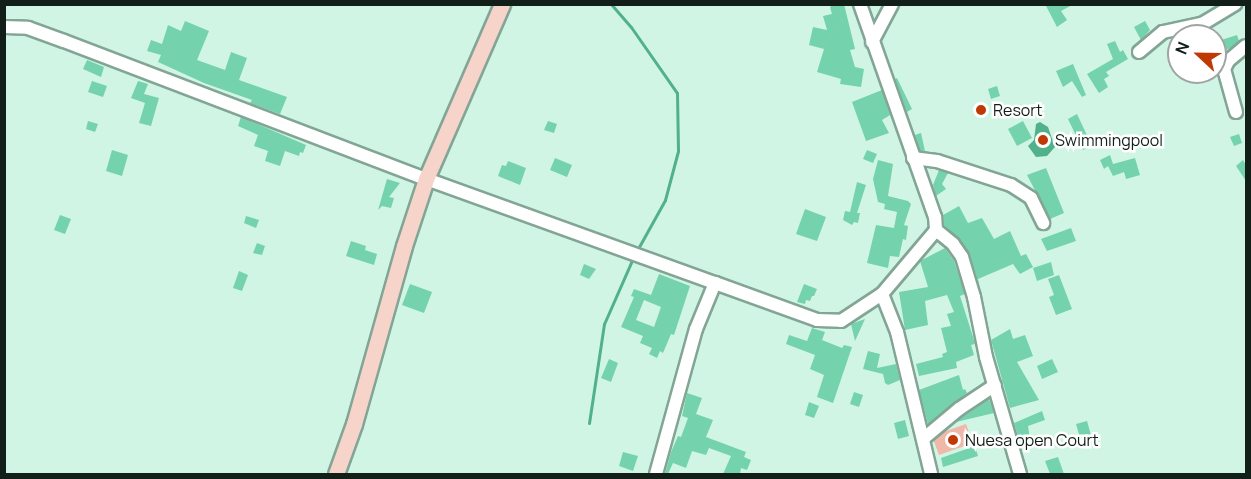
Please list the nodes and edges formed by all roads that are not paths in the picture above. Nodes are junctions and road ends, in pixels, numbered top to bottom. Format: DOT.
graph roads {
  1 [pos="502,4"];
  2 [pos="860,4"];
  3 [pos="892,4"];
  4 [pos="1235,4"];
  5 [pos="4,27"];
  6 [pos="872,42"];
  7 [pos="1246,46"];
  8 [pos="1139,52"];
  9 [pos="1236,112"];
  10 [pos="913,158"];
  11 [pos="426,179"];
  12 [pos="1043,223"];
  13 [pos="936,230"];
  14 [pos="715,283"];
  15 [pos="882,294"];
  16 [pos="995,385"];
  17 [pos="923,439"];
  18 [pos="336,474"];
  19 [pos="656,474"];
  20 [pos="931,474"];
  21 [pos="1020,474"];
  1 -- 11 [label="main road"];
  2 -- 6 [label="street"];
  3 -- 6 [label="street"];
  4 -- 8 [label="street"];
  5 -- 11 [label="street"];
  6 -- 10 [label="street"];
  7 -- 9 [label="street"];
  10 -- 12 [label="street"];
  10 -- 13 [label="street"];
  11 -- 14 [label="street"];
  11 -- 18 [label="main road"];
  13 -- 15 [label="street"];
  13 -- 16 [label="street"];
  14 -- 15 [label="street"];
  14 -- 19 [label="street"];
  15 -- 17 [label="street"];
  16 -- 17 [label="street"];
  16 -- 21 [label="street"];
  17 -- 20 [label="street"];
}
